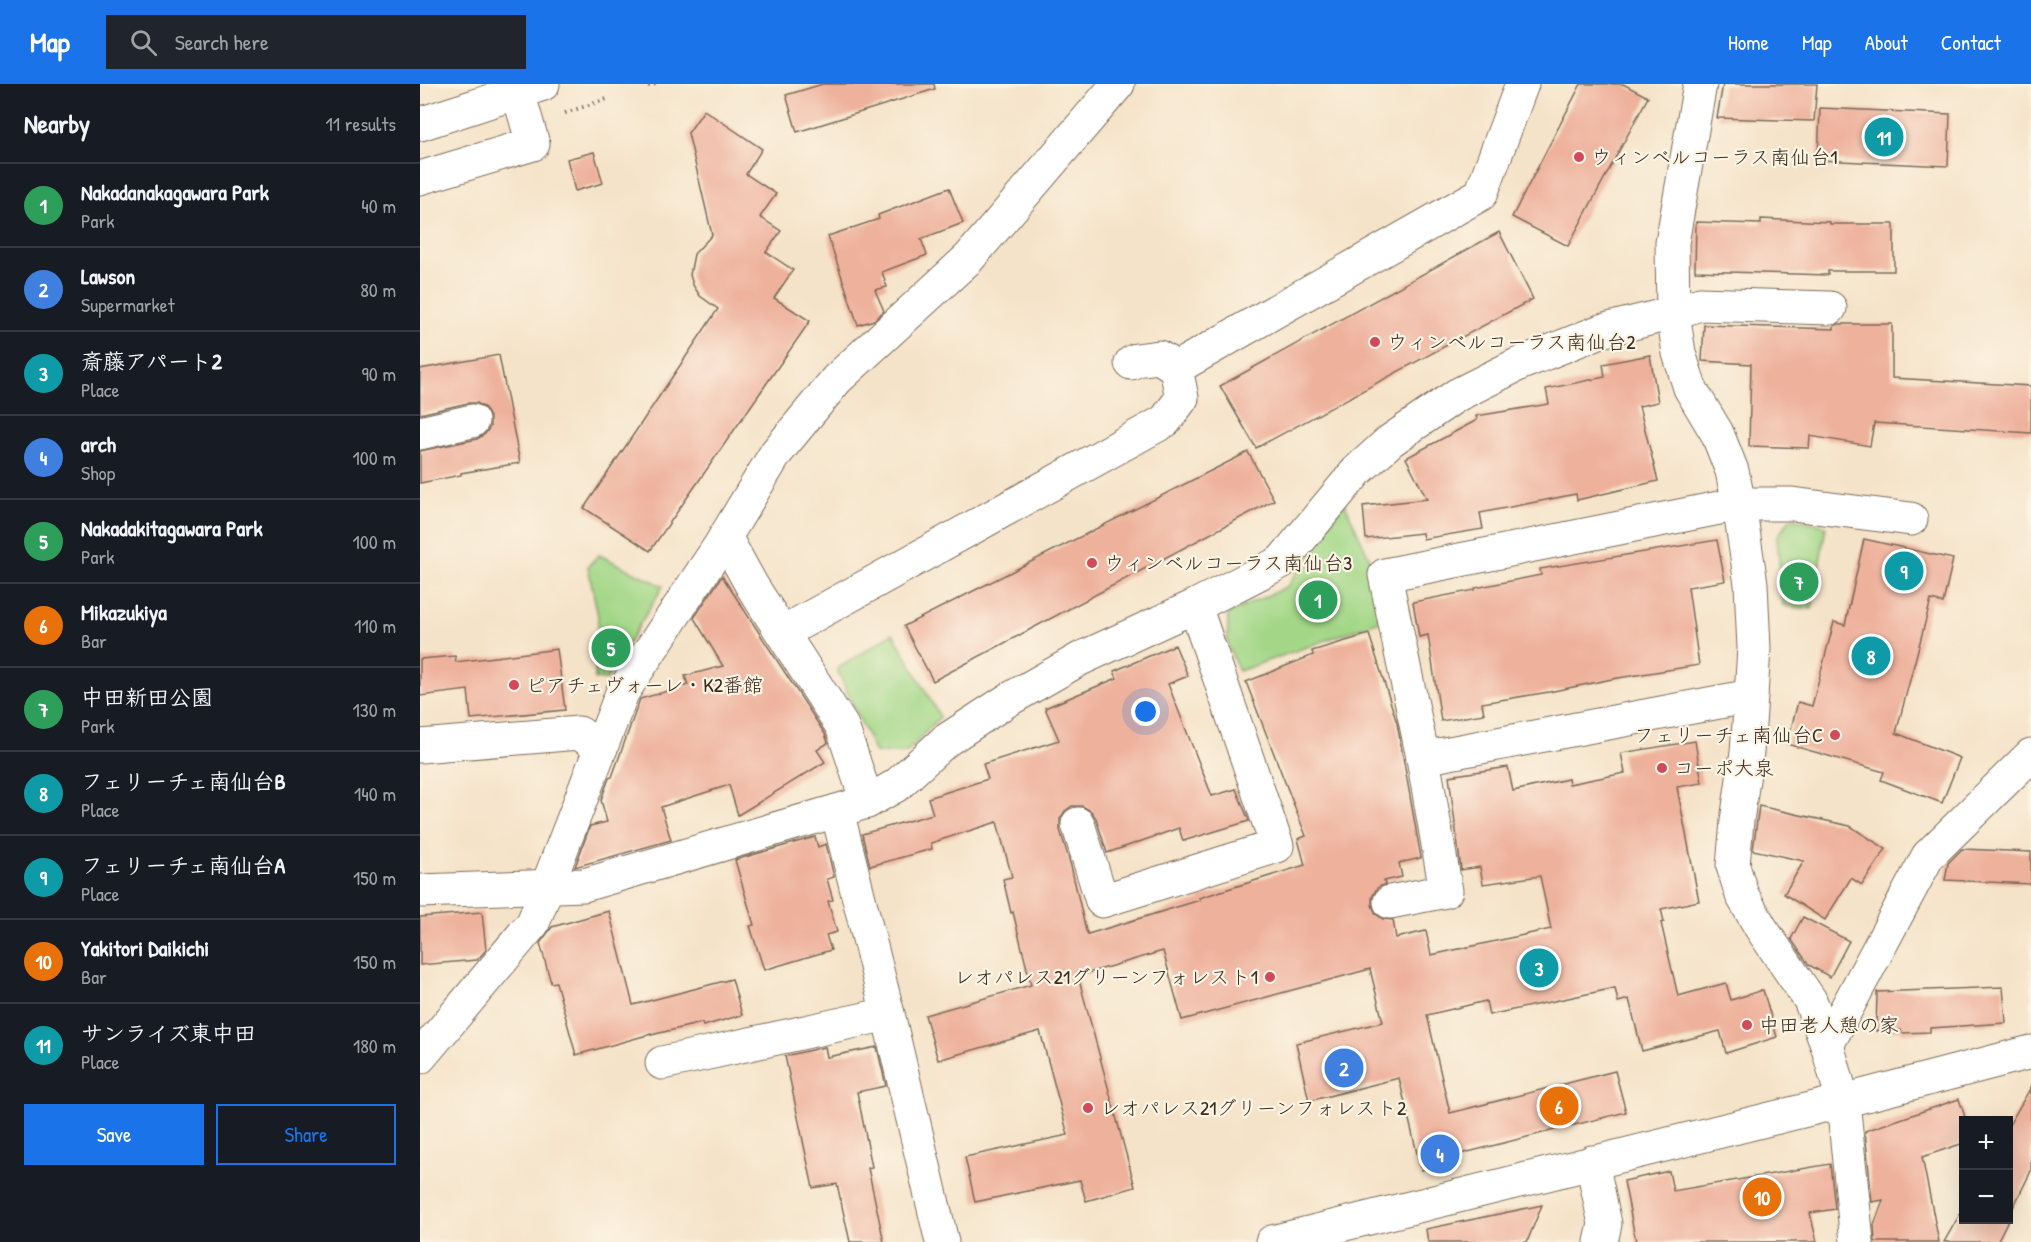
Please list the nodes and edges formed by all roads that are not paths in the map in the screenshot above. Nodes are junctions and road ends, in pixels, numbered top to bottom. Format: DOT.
graph roads {
  1 [pos="1118,84"];
  2 [pos="1522,84"];
  3 [pos="1700,84"];
  4 [pos="530,88"];
  5 [pos="420,124"];
  6 [pos="420,178"];
  7 [pos="1830,308"];
  8 [pos="1673,314"];
  9 [pos="1131,363"];
  10 [pos="1176,368"];
  11 [pos="472,421"];
  12 [pos="420,433"];
  13 [pos="1739,504"];
  14 [pos="1911,519"];
  15 [pos="725,537"];
  16 [pos="1195,606"];
  17 [pos="789,642"];
  18 [pos="1751,696"];
  19 [pos="420,746"];
  20 [pos="601,748"];
  21 [pos="2031,755"];
  22 [pos="1422,758"];
  23 [pos="852,807"];
  24 [pos="1078,824"];
  25 [pos="548,885"];
  26 [pos="420,891"];
  27 [pos="1390,902"];
  28 [pos="888,1014"];
  29 [pos="1827,1045"];
  30 [pos="2031,1052"];
  31 [pos="420,1057"];
  32 [pos="662,1063"];
  33 [pos="1843,1101"];
  34 [pos="1592,1162"];
  35 [pos="1283,1241"];
  36 [pos="942,1242"];
  37 [pos="1601,1242"];
  38 [pos="1857,1242"];
  1 -- 15 [label="street"];
  2 -- 10 [label="street"];
  3 -- 8 [label="street"];
  4 -- 5 [label="street"];
  4 -- 6 [label="street"];
  7 -- 8 [label="street"];
  8 -- 13 [label="street"];
  8 -- 16 [label="street"];
  9 -- 10 [label="street"];
  10 -- 17 [label="street"];
  11 -- 12 [label="street"];
  13 -- 14 [label="street"];
  13 -- 18 [label="street"];
  13 -- 22 [label="street"];
  15 -- 17 [label="street"];
  15 -- 20 [label="street"];
  16 -- 23 [label="street"];
  16 -- 24 [label="street"];
  17 -- 23 [label="street"];
  18 -- 22 [label="street"];
  18 -- 29 [label="street"];
  19 -- 20 [label="street"];
  20 -- 25 [label="street"];
  21 -- 29 [label="street"];
  22 -- 27 [label="street"];
  23 -- 25 [label="street"];
  23 -- 28 [label="street"];
  25 -- 26 [label="street"];
  25 -- 31 [label="street"];
  28 -- 32 [label="street"];
  28 -- 36 [label="street"];
  29 -- 33 [label="street"];
  30 -- 33 [label="street"];
  33 -- 34 [label="street"];
  33 -- 38 [label="street"];
  34 -- 35 [label="street"];
  34 -- 37 [label="street"];
}
